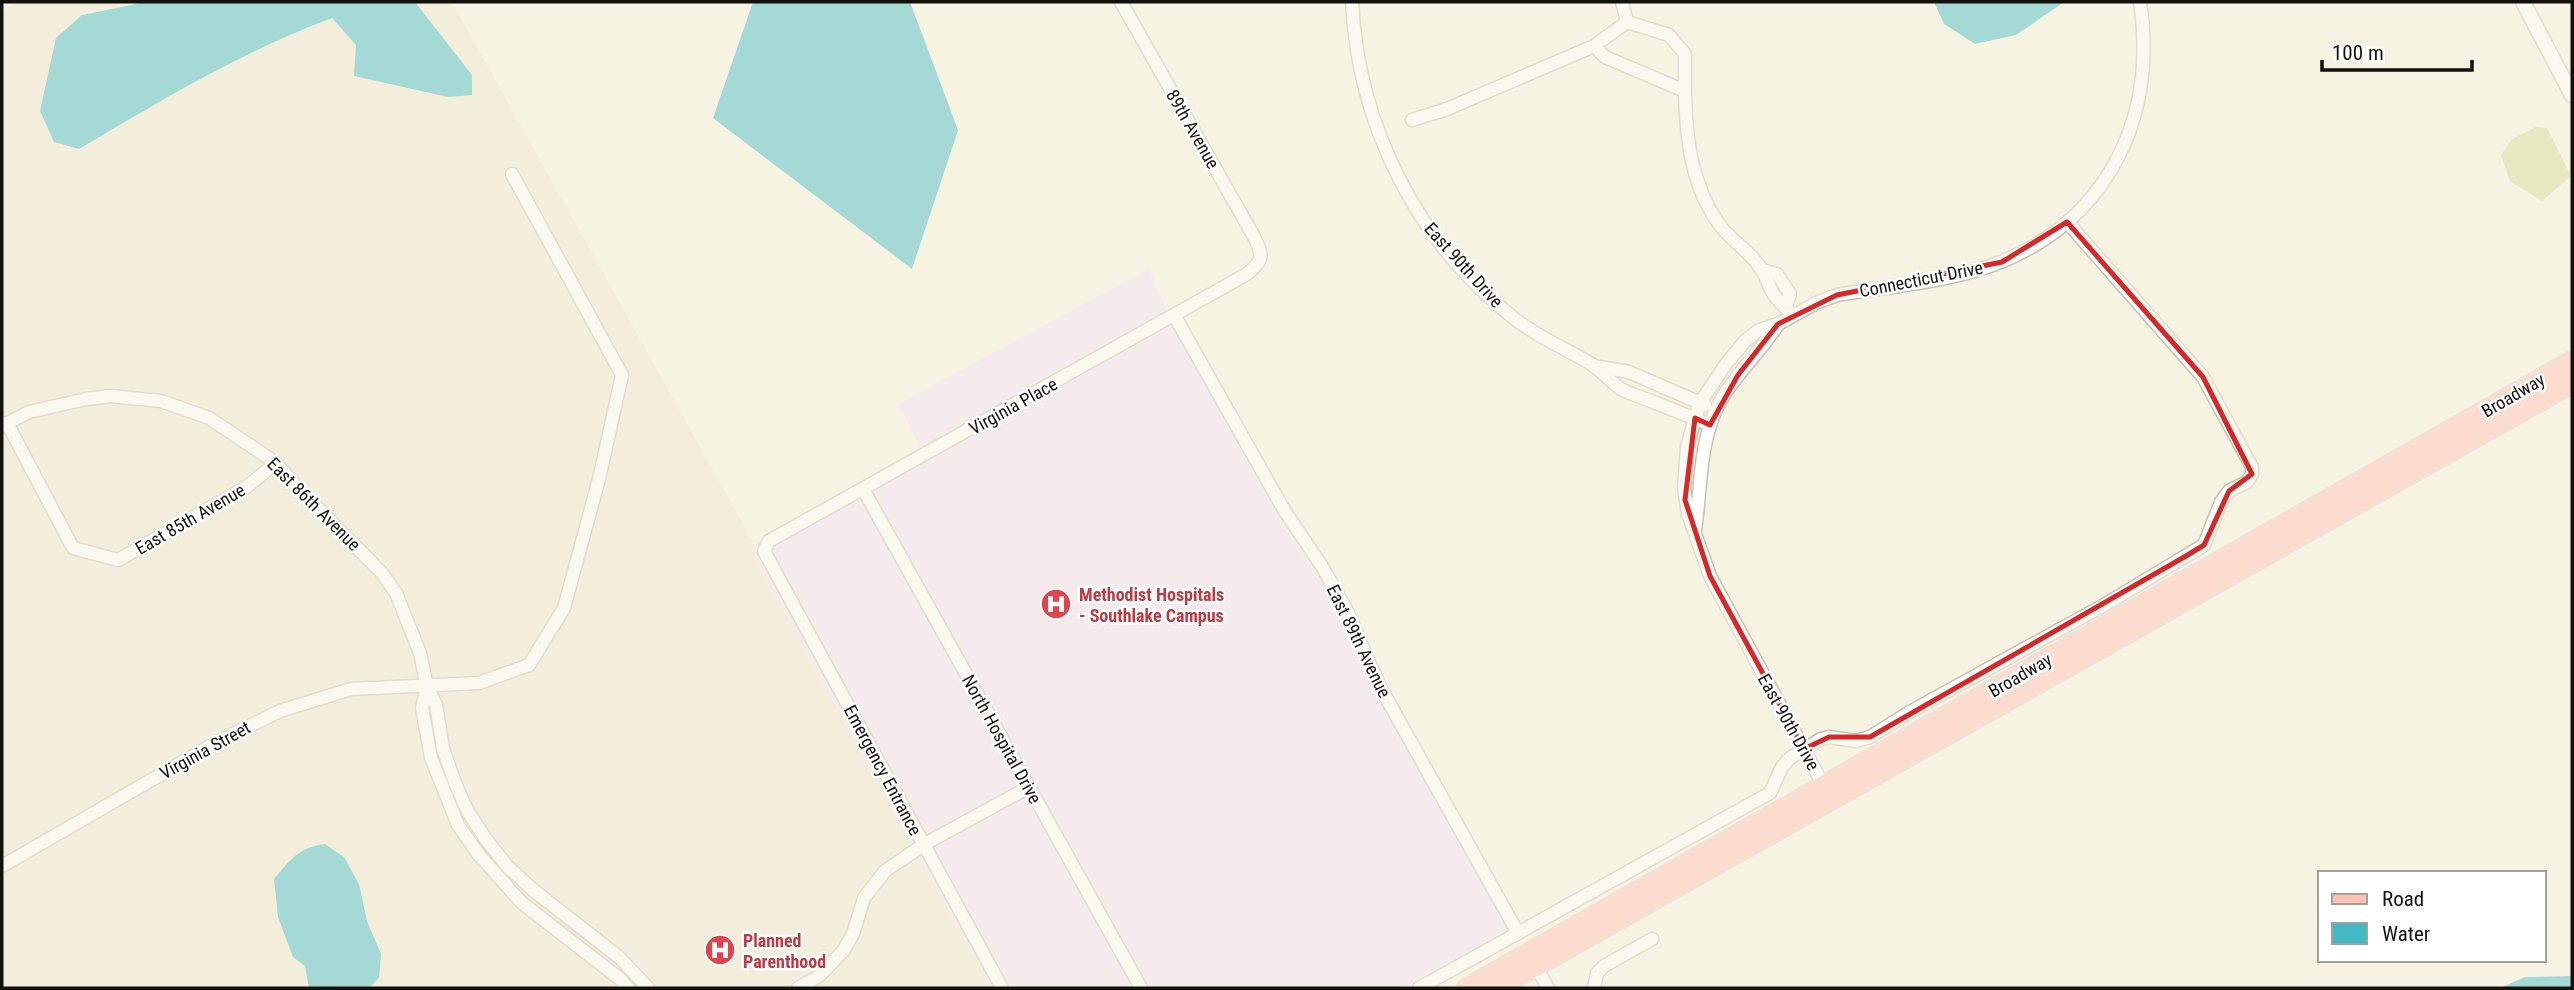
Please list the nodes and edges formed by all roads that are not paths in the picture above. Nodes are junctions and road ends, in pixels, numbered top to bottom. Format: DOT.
graph roads {
  1 [pos="1121,2"];
  2 [pos="1352,2"];
  3 [pos="1622,2"];
  4 [pos="2140,2"];
  5 [pos="2523,2"];
  6 [pos="1627,22"];
  7 [pos="1594,46"];
  8 [pos="1685,91"];
  9 [pos="2572,95"];
  10 [pos="1412,120"];
  11 [pos="512,174"];
  12 [pos="2067,222"];
  13 [pos="1261,258"];
  14 [pos="1789,311"];
  15 [pos="1174,315"];
  16 [pos="1778,324"];
  17 [pos="2572,361"];
  18 [pos="1594,366"];
  19 [pos="2572,383"];
  20 [pos="1700,403"];
  21 [pos="1716,410"];
  22 [pos="1695,418"];
  23 [pos="4,425"];
  24 [pos="1710,425"];
  25 [pos="276,463"];
  26 [pos="863,489"];
  27 [pos="1695,530"];
  28 [pos="764,551"];
  29 [pos="427,687"];
  30 [pos="1804,749"];
  31 [pos="1029,787"];
  32 [pos="1828,793"];
  33 [pos="923,845"];
  34 [pos="2,866"];
  35 [pos="1518,933"];
  36 [pos="1652,939"];
  37 [pos="1536,967"];
  38 [pos="628,988"];
  39 [pos="648,988"];
  40 [pos="798,988"];
  41 [pos="1002,988"];
  42 [pos="1141,988"];
  43 [pos="1419,988"];
  44 [pos="1467,988"];
  45 [pos="1497,988"];
  46 [pos="1548,988"];
  47 [pos="1594,988"];
  1 -- 13 [label="street, 89th Avenue"];
  2 -- 18 [label="street, East 90th Drive"];
  3 -- 6 [label="street"];
  4 -- 12 [label="street, Connecticut Drive"];
  5 -- 9 [label="street"];
  6 -- 7 [label="street"];
  6 -- 8 [label="street"];
  7 -- 8 [label="street"];
  7 -- 10 [label="street"];
  8 -- 14 [label="street"];
  11 -- 29 [label="street, Virginia Street"];
  12 -- 14 [label="street, Connecticut Drive"];
  12 -- 30 [label="street"];
  13 -- 15 [label="street, Virginia Place"];
  14 -- 16 [label="street, Connecticut Drive"];
  15 -- 26 [label="street, Virginia Place"];
  15 -- 35 [label="street, East 89th Avenue"];
  16 -- 20 [label="street, Connecticut Drive"];
  16 -- 21 [label="street, Connecticut Drive"];
  17 -- 32 [label="main road, Broadway"];
  18 -- 20 [label="street, East 90th Drive"];
  18 -- 22 [label="street, East 90th Drive"];
  19 -- 32 [label="main road, Broadway"];
  20 -- 21 [label="street, East 90th Drive"];
  20 -- 22 [label="street, East 90th Drive"];
  21 -- 24 [label="street, East 90th Drive"];
  22 -- 24 [label="street, East 90th Drive"];
  22 -- 27 [label="street, East 90th Drive"];
  23 -- 25 [label="street, East 86th Avenue"];
  23 -- 25 [label="street, East 85th Avenue"];
  24 -- 27 [label="street, East 90th Drive"];
  25 -- 29 [label="street, East 86th Avenue"];
  26 -- 28 [label="street, Virginia Place"];
  26 -- 31 [label="street, North Hospital Drive"];
  27 -- 30 [label="street, East 90th Drive"];
  28 -- 33 [label="street, Emergency Entrance"];
  29 -- 34 [label="street, Virginia Street"];
  29 -- 38 [label="street, East 86th Avenue"];
  29 -- 39 [label="street, East 86th Avenue"];
  30 -- 32 [label="street, East 90th Drive"];
  30 -- 35 [label="street"];
  31 -- 33 [label="street"];
  31 -- 42 [label="street, North Hospital Drive"];
  32 -- 37 [label="main road, Broadway"];
  32 -- 44 [label="main road, Broadway"];
  33 -- 40 [label="street"];
  33 -- 41 [label="street, Emergency Entrance"];
  35 -- 43 [label="street"];
  36 -- 47 [label="street"];
  37 -- 45 [label="main road, Broadway"];
  37 -- 46 [label="street"];
}
